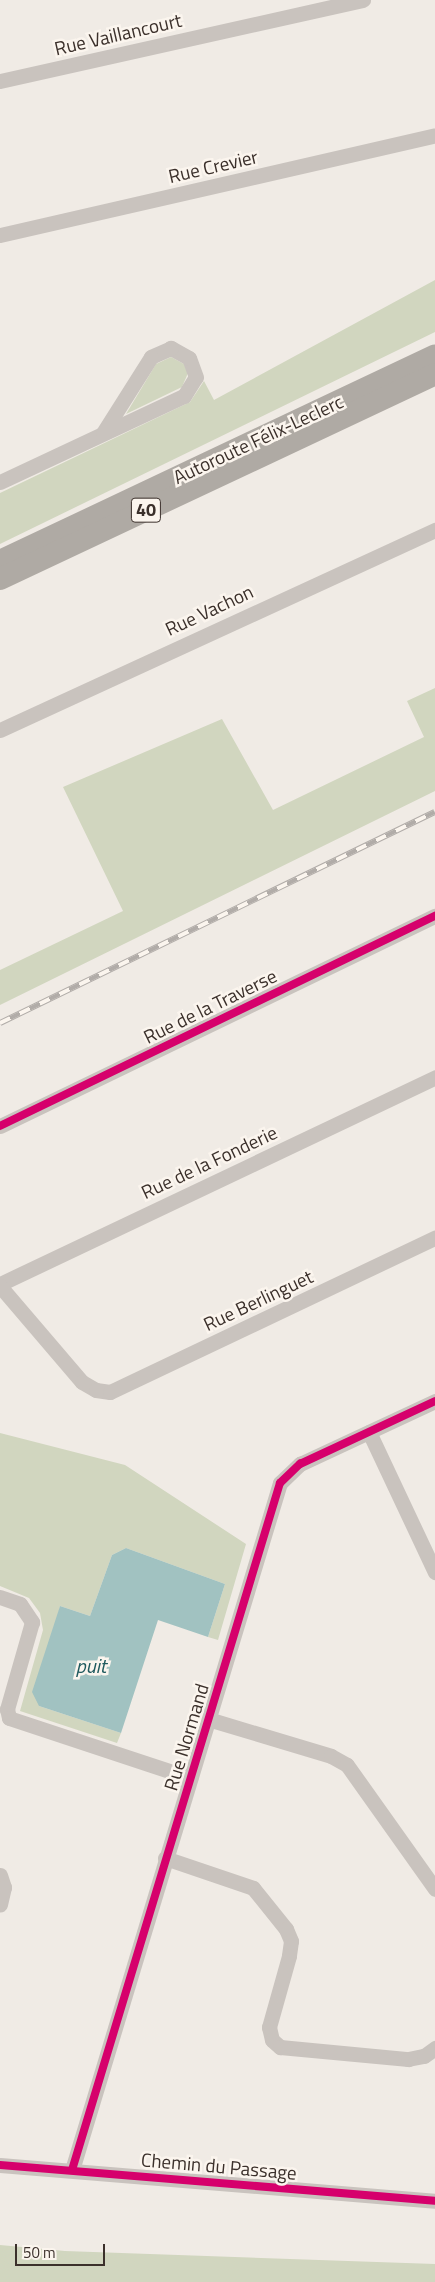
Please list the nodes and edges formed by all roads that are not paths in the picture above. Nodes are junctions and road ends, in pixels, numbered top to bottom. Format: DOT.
graph roads {
  1 [pos="363,0"];
  2 [pos="0,81"];
  3 [pos="435,135"];
  4 [pos="0,235"];
  5 [pos="435,355"];
  6 [pos="435,374"];
  7 [pos="103,433"];
  8 [pos="0,482"];
  9 [pos="435,530"];
  10 [pos="0,561"];
  11 [pos="0,579"];
  12 [pos="0,730"];
  13 [pos="435,916"];
  14 [pos="435,1077"];
  15 [pos="0,1126"];
  16 [pos="435,1238"];
  17 [pos="0,1285"];
  18 [pos="435,1401"];
  19 [pos="369,1432"];
  20 [pos="431,1553"];
  21 [pos="435,1572"];
  22 [pos="0,1597"];
  23 [pos="208,1719"];
  24 [pos="190,1778"];
  25 [pos="165,1858"];
  26 [pos="0,1875"];
  27 [pos="435,1889"];
  28 [pos="0,1905"];
  29 [pos="435,2048"];
  30 [pos="0,2164"];
  31 [pos="72,2170"];
  32 [pos="435,2201"];
  1 -- 2 [label="street, Rue Vaillancourt"];
  3 -- 4 [label="street, Rue Crevier"];
  5 -- 10 [label="highway, Autoroute Félix-Leclerc / 40"];
  6 -- 11 [label="highway, Autoroute Félix-Leclerc / 40"];
  7 -- 7 [label="street"];
  7 -- 8 [label="street"];
  9 -- 12 [label="street, Rue Vachon"];
  13 -- 15 [label="street, Rue de la Traverse"];
  14 -- 17 [label="street, Rue de la Fonderie"];
  16 -- 17 [label="street, Rue Berlinguet"];
  18 -- 19 [label="street, Rue Normand"];
  19 -- 20 [label="street"];
  19 -- 23 [label="street, Rue Normand"];
  20 -- 21 [label="street"];
  22 -- 24 [label="street"];
  23 -- 24 [label="street, Rue Normand"];
  23 -- 27 [label="street"];
  24 -- 25 [label="street, Rue Normand"];
  25 -- 29 [label="street"];
  25 -- 31 [label="street, Rue Normand"];
  26 -- 28 [label="street"];
  30 -- 31 [label="street, Chemin du Passage"];
  31 -- 32 [label="street, Chemin du Passage"];
}
